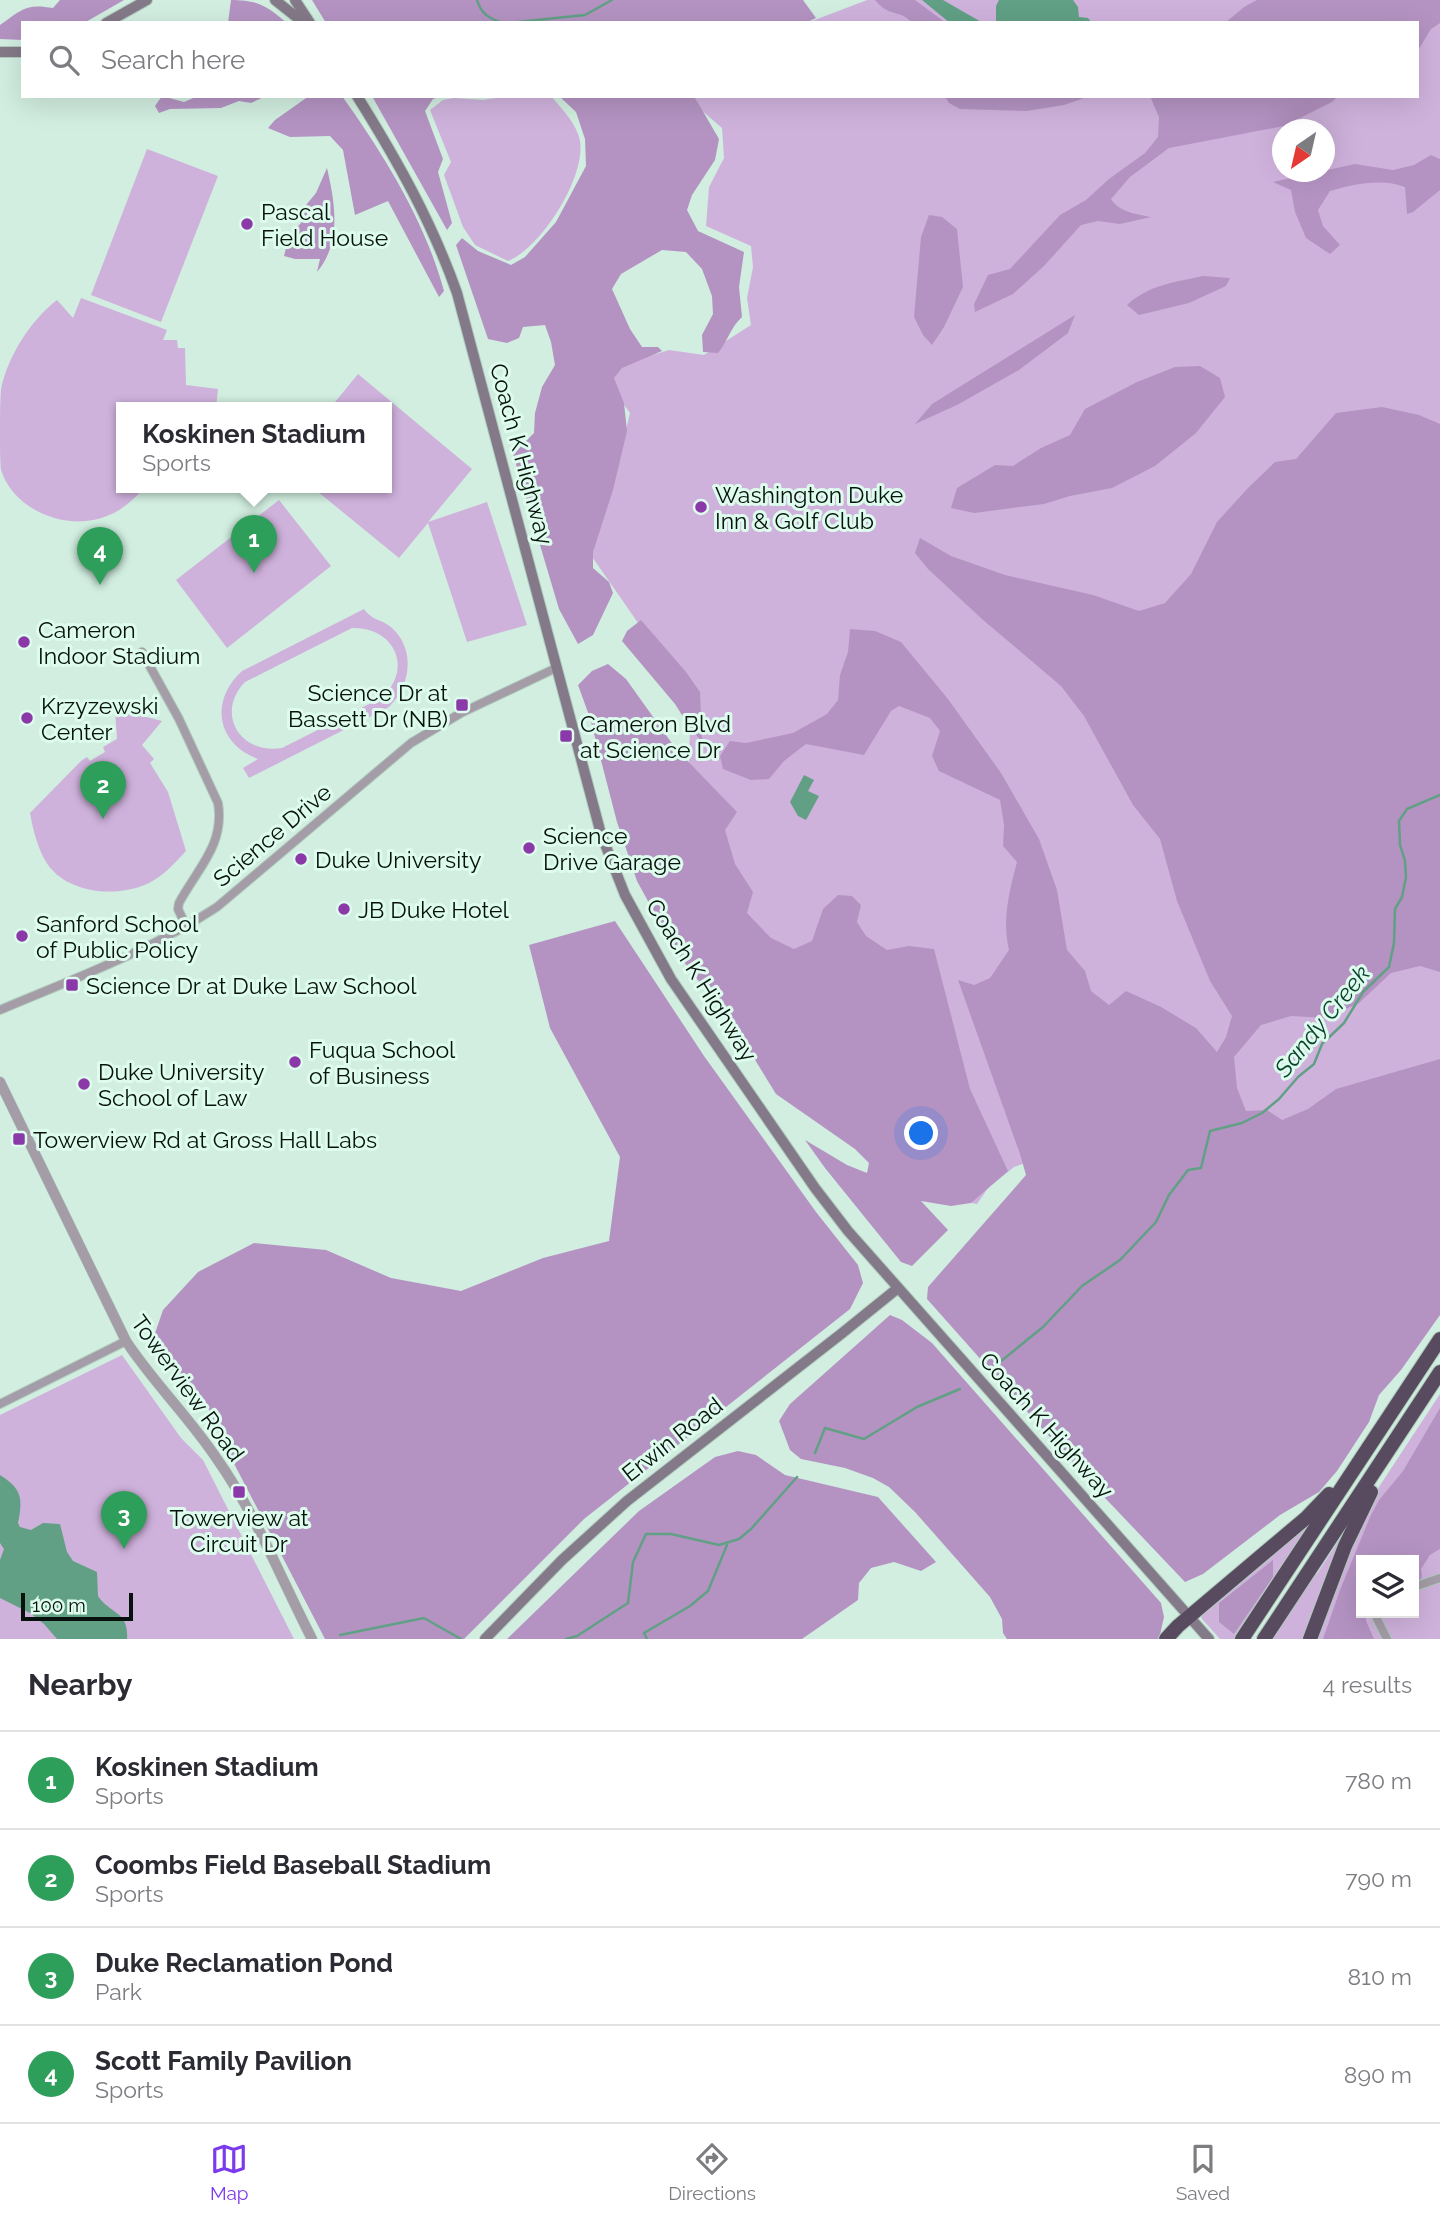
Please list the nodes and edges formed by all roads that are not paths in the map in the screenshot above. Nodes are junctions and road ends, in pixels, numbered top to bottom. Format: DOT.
graph roads {
  1 [pos="147,0"];
  2 [pos="275,0"];
  3 [pos="295,0"];
  4 [pos="110,21"];
  5 [pos="301,21"];
  6 [pos="309,21"];
  7 [pos="0,52"];
  8 [pos="21,52"];
  9 [pos="358,98"];
  10 [pos="142,652"];
  11 [pos="556,668"];
  12 [pos="186,926"];
  13 [pos="0,1010"];
  14 [pos="0,1082"];
  15 [pos="898,1288"];
  16 [pos="1440,1339"];
  17 [pos="126,1340"];
  18 [pos="1440,1372"];
  19 [pos="0,1404"];
  20 [pos="1390,1415"];
  21 [pos="1384,1457"];
  22 [pos="1440,1578"];
  23 [pos="1419,1585"];
  24 [pos="1189,1616"];
  25 [pos="1376,1618"];
  26 [pos="312,1639"];
  27 [pos="485,1639"];
  28 [pos="1166,1639"];
  29 [pos="1209,1639"];
  30 [pos="1242,1639"];
  31 [pos="1265,1639"];
  32 [pos="1310,1639"];
  33 [pos="1387,1639"];
  1 -- 4 [label="main road"];
  2 -- 5 [label="main road"];
  3 -- 6 [label="main road"];
  7 -- 8 [label="main road"];
  9 -- 11 [label="main road, Coach K Highway"];
  10 -- 12 [label="street"];
  11 -- 12 [label="street, Science Drive"];
  11 -- 15 [label="main road, Coach K Highway"];
  12 -- 13 [label="street, Science Drive"];
  14 -- 17 [label="street, Towerview Road"];
  15 -- 24 [label="main road, Coach K Highway"];
  15 -- 27 [label="main road, Erwin Road"];
  16 -- 20 [label="highway"];
  17 -- 19 [label="street"];
  17 -- 26 [label="street, Towerview Road"];
  18 -- 21 [label="highway"];
  20 -- 24 [label="highway"];
  20 -- 30 [label="highway"];
  21 -- 31 [label="highway"];
  21 -- 32 [label="highway"];
  22 -- 23 [label="street"];
  24 -- 28 [label="highway"];
  24 -- 29 [label="main road, Coach K Highway"];
  25 -- 33 [label="street"];
}
